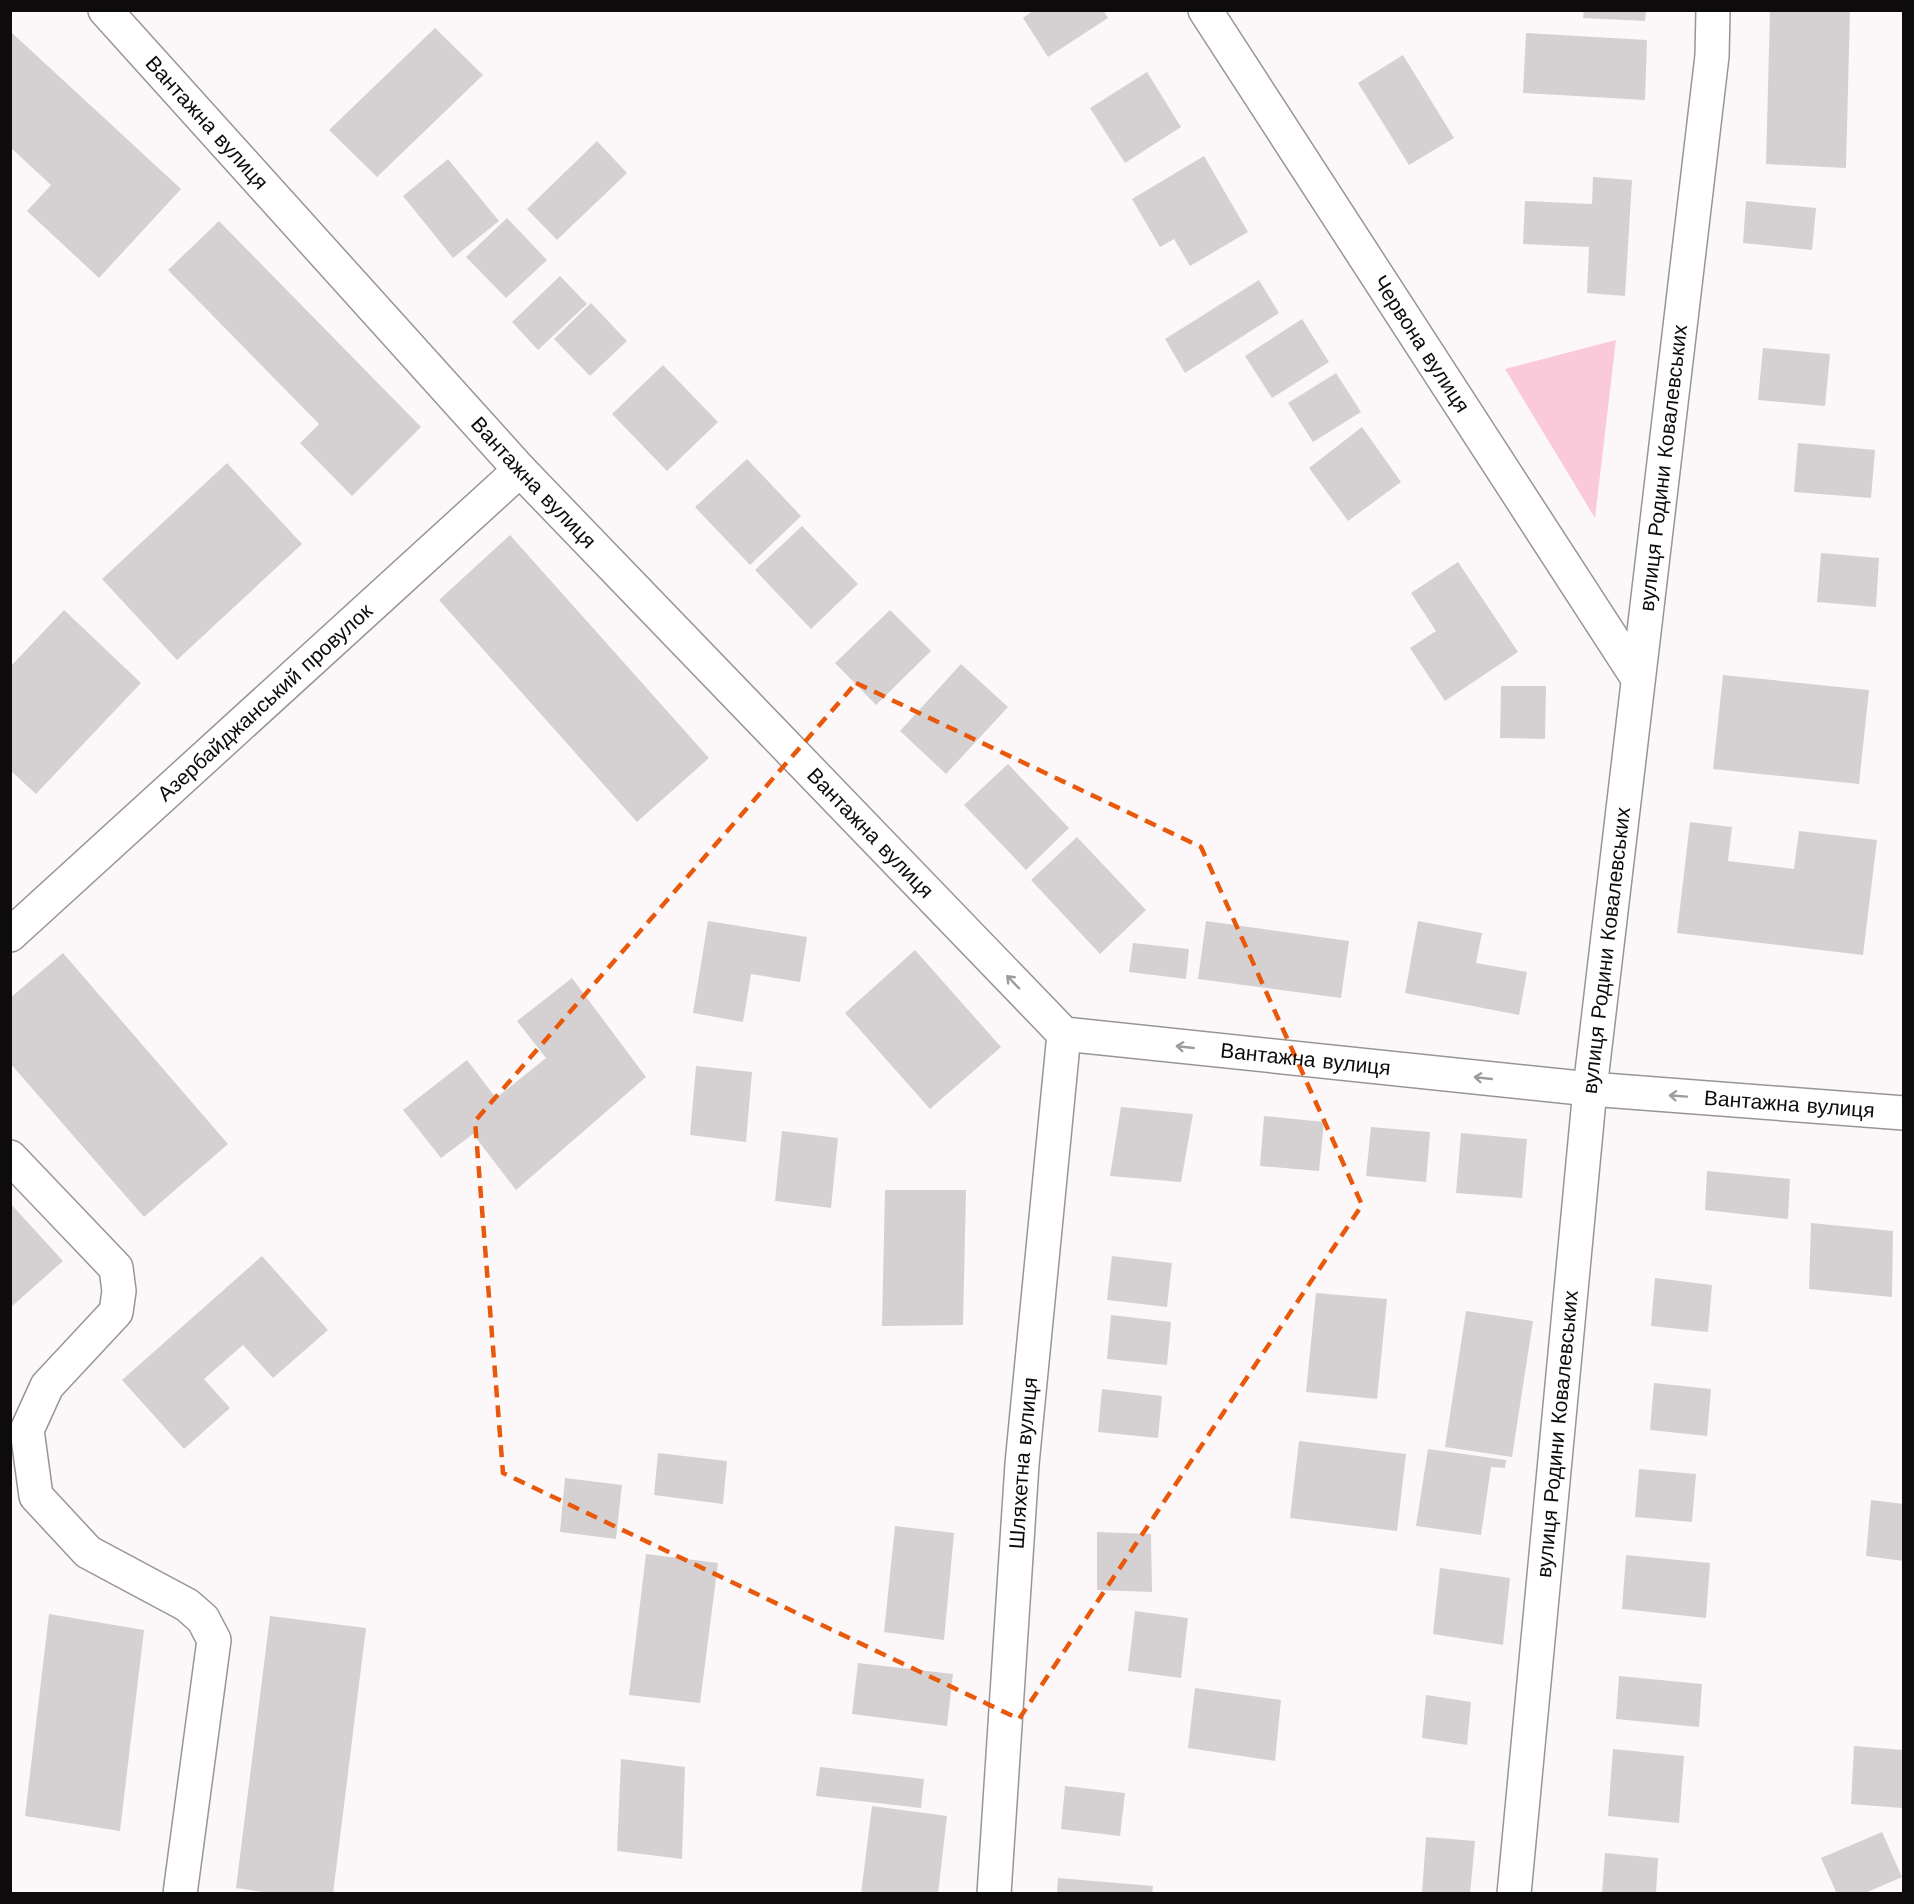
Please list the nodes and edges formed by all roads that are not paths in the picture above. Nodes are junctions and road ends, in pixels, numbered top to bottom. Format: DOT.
graph roads {
  1 [pos="105,10"];
  2 [pos="1205,10"];
  3 [pos="1713,10"];
  4 [pos="520,470"];
  5 [pos="1637,677"];
  6 [pos="10,935"];
  7 [pos="1064,1034"];
  8 [pos="1590,1089"];
  9 [pos="1904,1113"];
  10 [pos="10,1157"];
  11 [pos="180,1893"];
  12 [pos="994,1893"];
  13 [pos="1514,1893"];
  1 -- 4 [label="street, Вантажна вулиця"];
  2 -- 5 [label="street, Червона вулиця"];
  3 -- 5 [label="street, вулиця Родини Ковалевських"];
  4 -- 6 [label="street, Азербайджанський провулок"];
  7 -- 4 [label="street, Вантажна вулиця, one-way"];
  5 -- 8 [label="street, вулиця Родини Ковалевських"];
  8 -- 7 [label="street, Вантажна вулиця, one-way"];
  7 -- 12 [label="street, Шляхетна вулиця"];
  9 -- 8 [label="street, Вантажна вулиця, one-way"];
  8 -- 13 [label="street, вулиця Родини Ковалевських"];
  10 -- 11 [label="street"];
}
